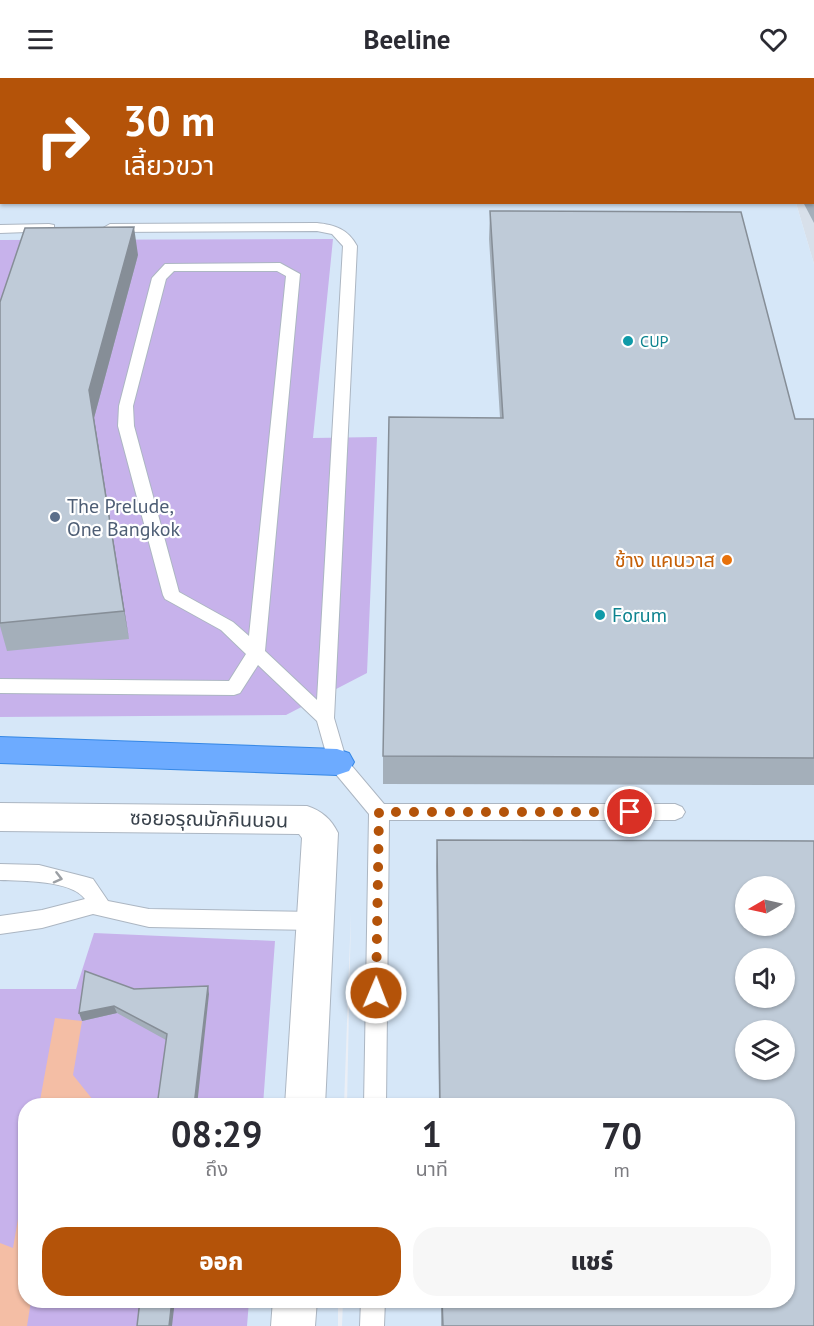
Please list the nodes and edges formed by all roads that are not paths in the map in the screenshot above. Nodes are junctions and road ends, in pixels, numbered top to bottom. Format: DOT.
graph roads {
  1 [pos="70,228"];
  2 [pos="94,228"];
  3 [pos="0,229"];
  4 [pos="256,653"];
  5 [pos="0,686"];
  6 [pos="325,718"];
  7 [pos="0,750"];
  8 [pos="337,762"];
  9 [pos="379,812"];
  10 [pos="675,812"];
  11 [pos="0,817"];
  12 [pos="0,872"];
  13 [pos="94,906"];
  14 [pos="316,921"];
  15 [pos="0,925"];
  16 [pos="305,1098"];
  17 [pos="375,1098"];
  18 [pos="294,1308"];
  19 [pos="373,1308"];
  20 [pos="293,1326"];
  21 [pos="372,1326"];
  1 -- 3 [label="lane"];
  2 -- 6 [label="lane"];
  4 -- 4 [label="lane"];
  4 -- 5 [label="lane"];
  4 -- 6 [label="lane"];
  6 -- 8 [label="lane"];
  7 -- 8 [label="highway"];
  8 -- 9 [label="lane"];
  9 -- 10 [label="lane"];
  9 -- 17 [label="lane"];
  11 -- 14 [label="street, ซอยอรุณมักกินนอน"];
  12 -- 13 [label="lane, one-way"];
  13 -- 14 [label="lane"];
  13 -- 15 [label="lane"];
  14 -- 16 [label="street, ซอยอรุณมักกินนอน"];
  18 -- 20 [label="street"];
  19 -- 21 [label="lane"];
}
